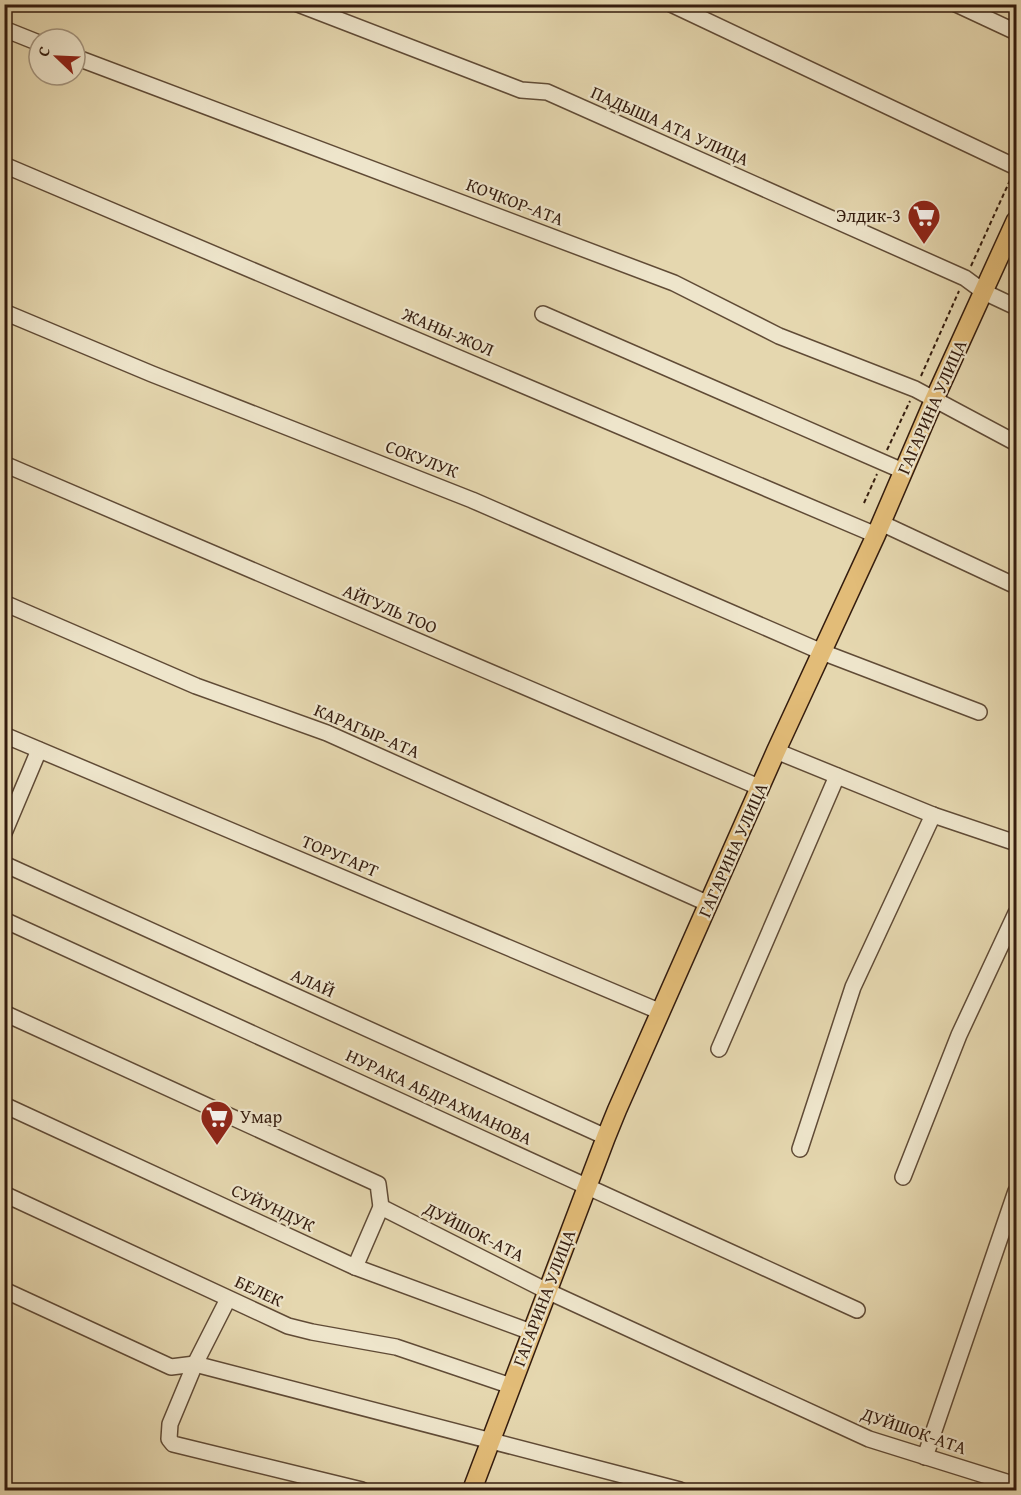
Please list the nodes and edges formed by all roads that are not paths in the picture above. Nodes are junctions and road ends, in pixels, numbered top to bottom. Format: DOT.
graph roads {
  1 [pos="298,4"];
  2 [pos="671,4"];
  3 [pos="956,4"];
  4 [pos="4,29"];
  5 [pos="1017,32"];
  6 [pos="27,38"];
  7 [pos="87,62"];
  8 [pos="4,165"];
  9 [pos="1014,171"];
  10 [pos="1017,220"];
  11 [pos="984,292"];
  12 [pos="1017,308"];
  13 [pos="4,312"];
  14 [pos="543,314"];
  15 [pos="934,400"];
  16 [pos="1017,443"];
  17 [pos="4,464"];
  18 [pos="903,471"];
  19 [pos="878,529"];
  20 [pos="1017,586"];
  21 [pos="4,603"];
  22 [pos="822,652"];
  23 [pos="979,712"];
  24 [pos="6,741"];
  25 [pos="39,750"];
  26 [pos="776,752"];
  27 [pos="837,776"];
  28 [pos="761,788"];
  29 [pos="933,815"];
  30 [pos="4,833"];
  31 [pos="1017,843"];
  32 [pos="4,864"];
  33 [pos="709,904"];
  34 [pos="1017,913"];
  35 [pos="4,920"];
  36 [pos="4,1012"];
  37 [pos="661,1012"];
  38 [pos="719,1049"];
  39 [pos="4,1105"];
  40 [pos="606,1137"];
  41 [pos="800,1149"];
  42 [pos="903,1177"];
  43 [pos="587,1186"];
  44 [pos="1017,1191"];
  45 [pos="4,1194"];
  46 [pos="381,1208"];
  47 [pos="355,1267"];
  48 [pos="4,1290"];
  49 [pos="547,1291"];
  50 [pos="228,1299"];
  51 [pos="857,1310"];
  52 [pos="531,1332"];
  53 [pos="195,1364"];
  54 [pos="511,1386"];
  55 [pos="491,1440"];
  56 [pos="925,1457"];
  57 [pos="1017,1485"];
  58 [pos="362,1491"];
  59 [pos="472,1491"];
  60 [pos="680,1491"];
  1 -- 11 [label="street, ПАДЫША АТА УЛИЦА"];
  2 -- 9 [label="street"];
  3 -- 5 [label="street"];
  4 -- 6 [label="street"];
  7 -- 15 [label="street, КОЧКОР-АТА"];
  8 -- 19 [label="street, ЖАНЫ-ЖОЛ"];
  10 -- 11 [label="main road, ГАГАРИНА УЛИЦА"];
  11 -- 12 [label="street, ПАДЫША АТА УЛИЦА"];
  11 -- 15 [label="main road, ГАГАРИНА УЛИЦА"];
  13 -- 22 [label="street, СОКУЛУК"];
  14 -- 18 [label="street"];
  15 -- 16 [label="street, КОЧКОР-АТА"];
  15 -- 18 [label="main road, ГАГАРИНА УЛИЦА"];
  17 -- 28 [label="street, АЙГУЛЬ ТОО"];
  18 -- 19 [label="main road, ГАГАРИНА УЛИЦА"];
  19 -- 20 [label="street, ЖАНЫ-ЖОЛ"];
  19 -- 22 [label="main road, ГАГАРИНА УЛИЦА"];
  21 -- 33 [label="street, КАРАГЫР-АТА"];
  22 -- 23 [label="street, СОКУЛУК"];
  22 -- 26 [label="main road, ГАГАРИНА УЛИЦА"];
  24 -- 25 [label="street, ТОРУГАРТ"];
  25 -- 30 [label="street"];
  25 -- 37 [label="street, ТОРУГАРТ"];
  26 -- 27 [label="street"];
  26 -- 28 [label="main road, ГАГАРИНА УЛИЦА"];
  27 -- 29 [label="street"];
  27 -- 38 [label="street"];
  28 -- 33 [label="main road, ГАГАРИНА УЛИЦА"];
  29 -- 31 [label="street"];
  29 -- 41 [label="street"];
  32 -- 40 [label="street, АЛАЙ"];
  33 -- 37 [label="main road, ГАГАРИНА УЛИЦА"];
  34 -- 42 [label="street"];
  35 -- 43 [label="street, НУРАКА АБДРАХМАНОВА"];
  36 -- 46 [label="street"];
  37 -- 40 [label="main road, ГАГАРИНА УЛИЦА"];
  39 -- 47 [label="street, СУЙУНДУК"];
  40 -- 43 [label="main road, ГАГАРИНА УЛИЦА"];
  43 -- 49 [label="main road, ГАГАРИНА УЛИЦА"];
  43 -- 51 [label="street, НУРАКА АБДРАХМАНОВА"];
  44 -- 56 [label="street"];
  45 -- 50 [label="street, БЕЛЕК"];
  46 -- 47 [label="street"];
  46 -- 49 [label="street, ДУЙШОК-АТА"];
  47 -- 52 [label="street, СУЙУНДУК"];
  48 -- 53 [label="street"];
  49 -- 52 [label="main road, ГАГАРИНА УЛИЦА"];
  49 -- 56 [label="street, ДУЙШОК-АТА"];
  50 -- 53 [label="street"];
  50 -- 54 [label="street, БЕЛЕК"];
  52 -- 54 [label="main road, ГАГАРИНА УЛИЦА"];
  53 -- 55 [label="street"];
  53 -- 58 [label="street"];
  54 -- 55 [label="main road, ГАГАРИНА УЛИЦА"];
  55 -- 59 [label="main road, ГАГАРИНА УЛИЦА"];
  55 -- 60 [label="street"];
  56 -- 57 [label="street, ДУЙШОК-АТА"];
}
